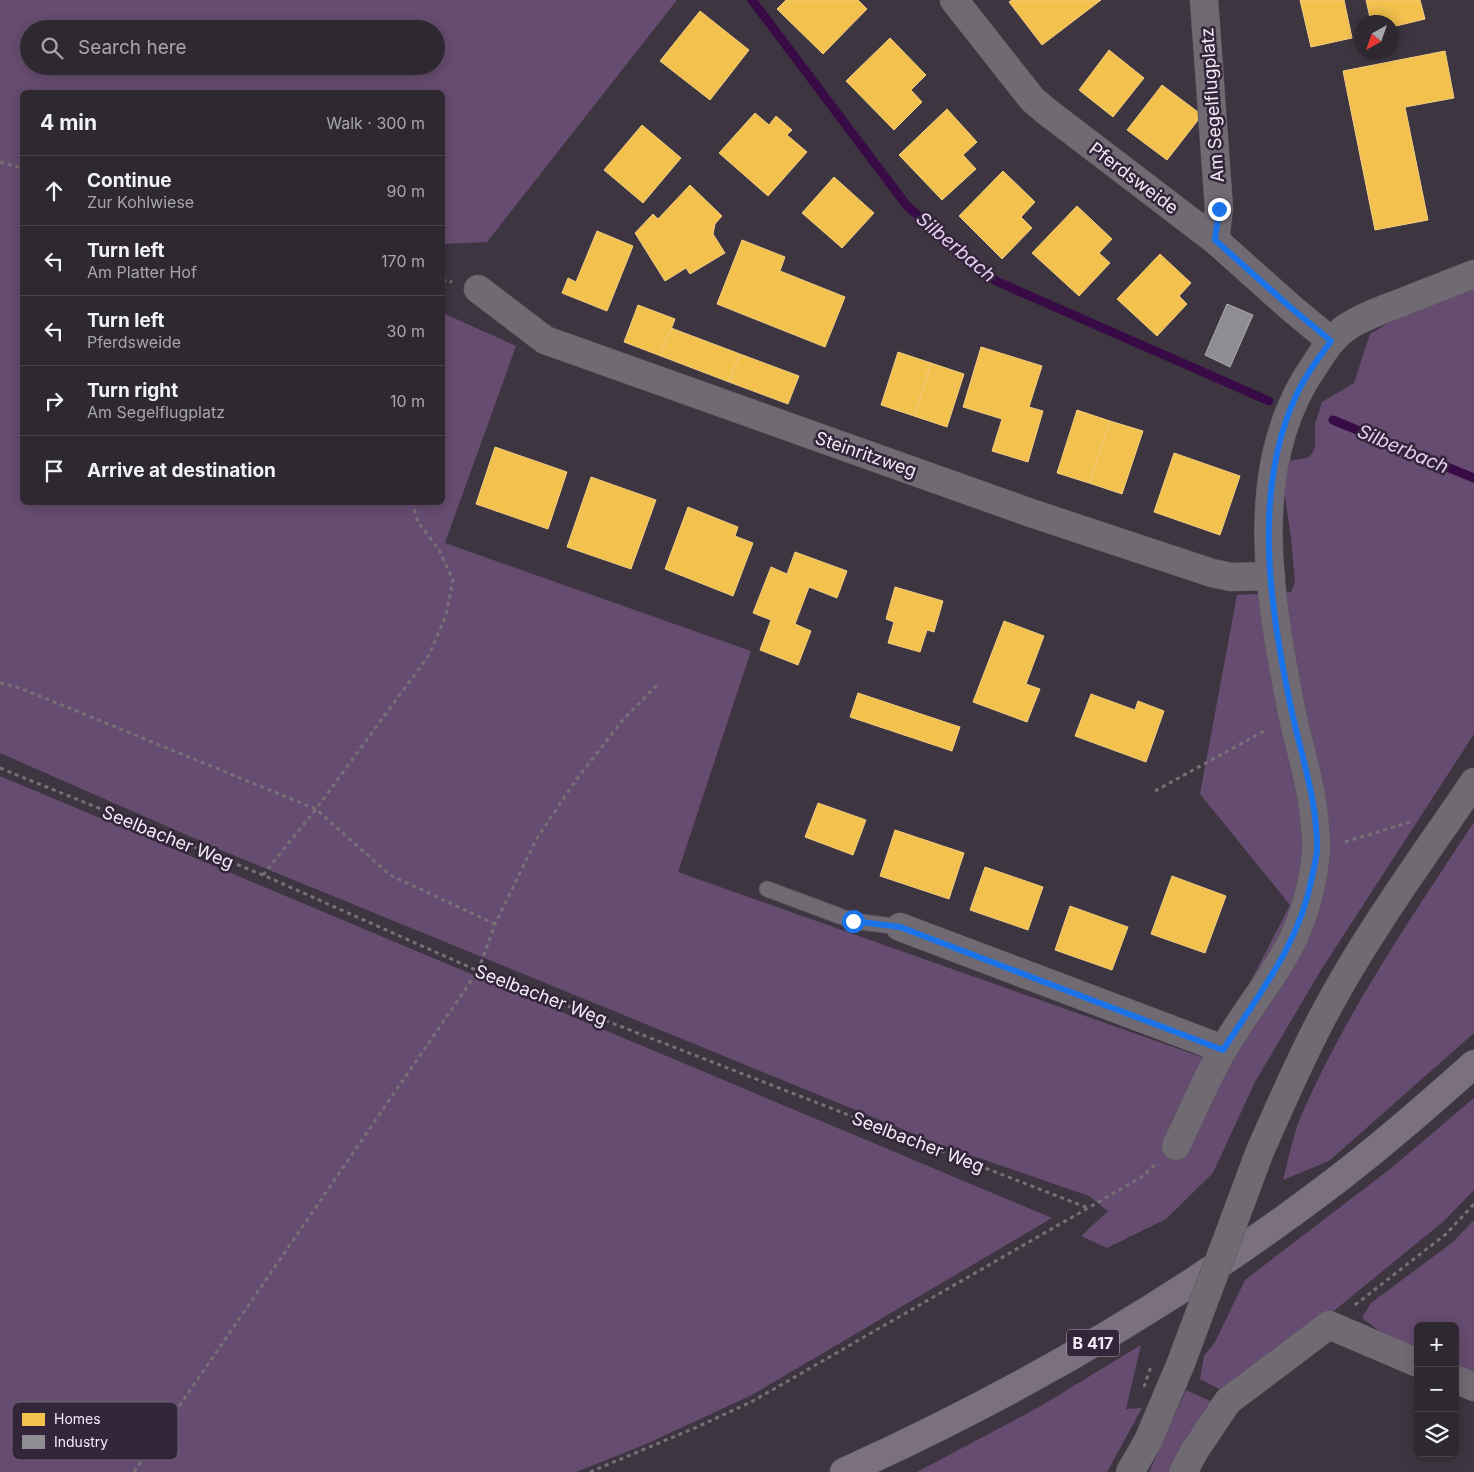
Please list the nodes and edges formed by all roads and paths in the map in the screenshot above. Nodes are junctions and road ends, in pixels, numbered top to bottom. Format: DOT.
graph roads {
  1 [pos="954,0"];
  2 [pos="1204,0"];
  3 [pos="0,162"];
  4 [pos="20,167"];
  5 [pos="1215,240"];
  6 [pos="1474,274"];
  7 [pos="478,289"];
  8 [pos="1331,341"];
  9 [pos="413,505"];
  10 [pos="1271,576"];
  11 [pos="0,683"];
  12 [pos="657,685"];
  13 [pos="1293,715"];
  14 [pos="0,768"];
  15 [pos="1474,782"];
  16 [pos="1155,791"];
  17 [pos="316,809"];
  18 [pos="1416,820"];
  19 [pos="1317,851"];
  20 [pos="263,876"];
  21 [pos="767,889"];
  22 [pos="495,924"];
  23 [pos="900,927"];
  24 [pos="478,971"];
  25 [pos="1223,1050"];
  26 [pos="1474,1064"];
  27 [pos="1176,1146"];
  28 [pos="1474,1204"];
  29 [pos="1088,1208"];
  30 [pos="1329,1325"];
  31 [pos="1414,1361"];
  32 [pos="1459,1381"];
  33 [pos="1474,1387"];
  34 [pos="178,1408"];
  35 [pos="142,1460"];
  36 [pos="134,1472"];
  37 [pos="590,1472"];
  38 [pos="844,1472"];
  39 [pos="1130,1472"];
  40 [pos="1183,1472"];
  1 -- 5 [label="street, Pferdsweide"];
  2 -- 5 [label="street, Am Segelflugplatz"];
  3 -- 4 [label="path"];
  5 -- 8 [label="street, Pferdsweide"];
  6 -- 8 [label="street"];
  7 -- 10 [label="street, Steinritzweg"];
  8 -- 10 [label="street"];
  9 -- 17 [label="path"];
  10 -- 13 [label="street"];
  11 -- 17 [label="path"];
  12 -- 22 [label="path"];
  13 -- 16 [label="path"];
  13 -- 19 [label="street"];
  14 -- 20 [label="path, Seelbacher Weg"];
  15 -- 39 [label="street, bridge"];
  17 -- 20 [label="path"];
  17 -- 22 [label="path"];
  18 -- 19 [label="path"];
  19 -- 25 [label="street"];
  20 -- 24 [label="path, Seelbacher Weg"];
  21 -- 23 [label="lane"];
  22 -- 24 [label="path"];
  23 -- 25 [label="street"];
  24 -- 29 [label="path, Seelbacher Weg"];
  24 -- 34 [label="path"];
  25 -- 27 [label="street"];
  26 -- 38 [label="main road, B 417"];
  27 -- 29 [label="path"];
  28 -- 30 [label="path"];
  29 -- 37 [label="path"];
  30 -- 31 [label="street"];
  30 -- 40 [label="street"];
  32 -- 33 [label="street"];
  35 -- 36 [label="path"];
}
